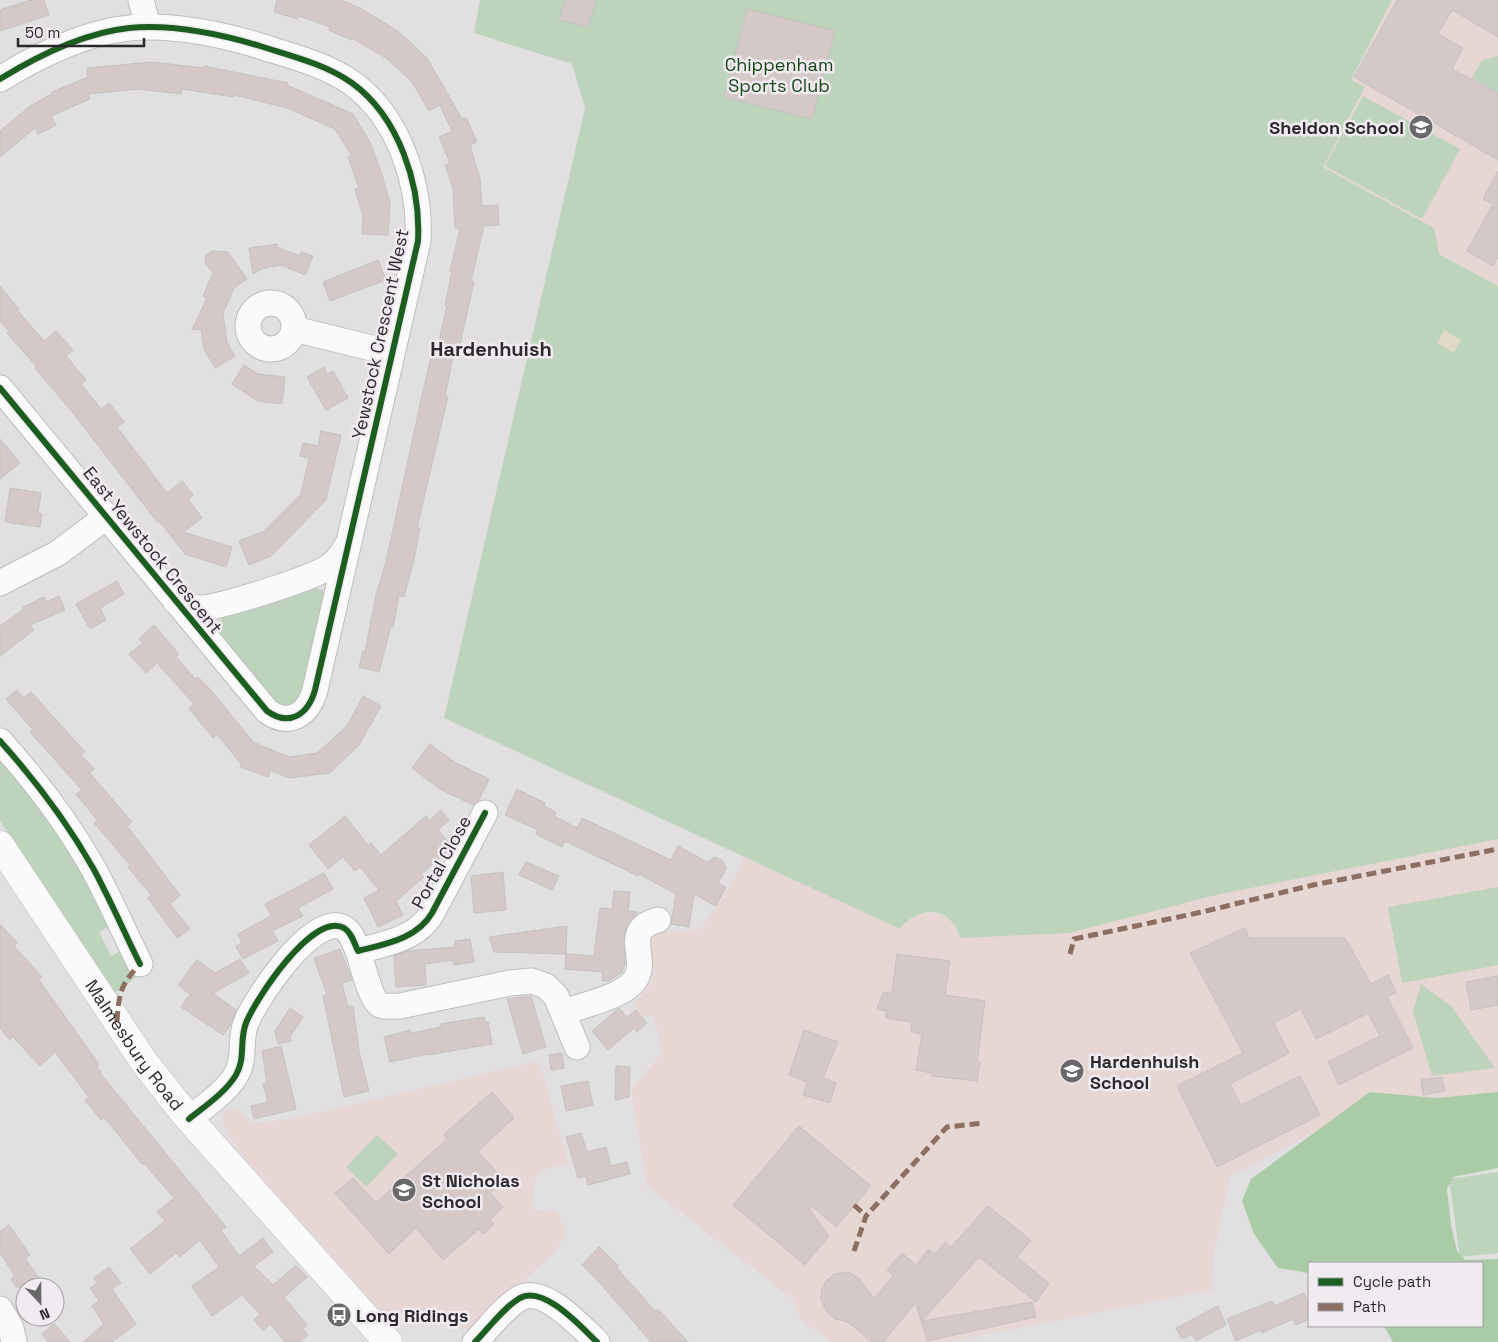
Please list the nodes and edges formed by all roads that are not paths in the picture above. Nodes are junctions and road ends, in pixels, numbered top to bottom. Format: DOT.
graph roads {
  1 [pos="140,0"];
  2 [pos="148,28"];
  3 [pos="0,79"];
  4 [pos="294,328"];
  5 [pos="392,353"];
  6 [pos="0,388"];
  7 [pos="106,517"];
  8 [pos="347,545"];
  9 [pos="0,582"];
  10 [pos="175,601"];
  11 [pos="292,718"];
  12 [pos="0,741"];
  13 [pos="485,813"];
  14 [pos="0,845"];
  15 [pos="658,920"];
  16 [pos="358,951"];
  17 [pos="140,964"];
  18 [pos="564,1012"];
  19 [pos="577,1047"];
  20 [pos="189,1119"];
  21 [pos="0,1308"];
  22 [pos="14,1342"];
  23 [pos="388,1342"];
  24 [pos="475,1342"];
  25 [pos="597,1342"];
  1 -- 2 [label="street"];
  2 -- 3 [label="street"];
  2 -- 5 [label="street, Yewstock Crescent West"];
  4 -- 5 [label="street, Yewstock Crescent West"];
  5 -- 8 [label="street, Yewstock Crescent West"];
  6 -- 7 [label="street, East Yewstock Crescent"];
  7 -- 9 [label="street"];
  7 -- 10 [label="street, East Yewstock Crescent"];
  8 -- 10 [label="street, East Yewstock Crescent"];
  8 -- 11 [label="street, Yewstock Crescent West"];
  10 -- 11 [label="street, East Yewstock Crescent"];
  12 -- 17 [label="street"];
  13 -- 16 [label="street, Portal Close"];
  14 -- 20 [label="main road, Malmesbury Road"];
  15 -- 18 [label="street"];
  16 -- 18 [label="street"];
  16 -- 20 [label="street"];
  18 -- 19 [label="street"];
  20 -- 23 [label="main road, Malmesbury Road"];
  21 -- 22 [label="street"];
  24 -- 25 [label="street"];
}
